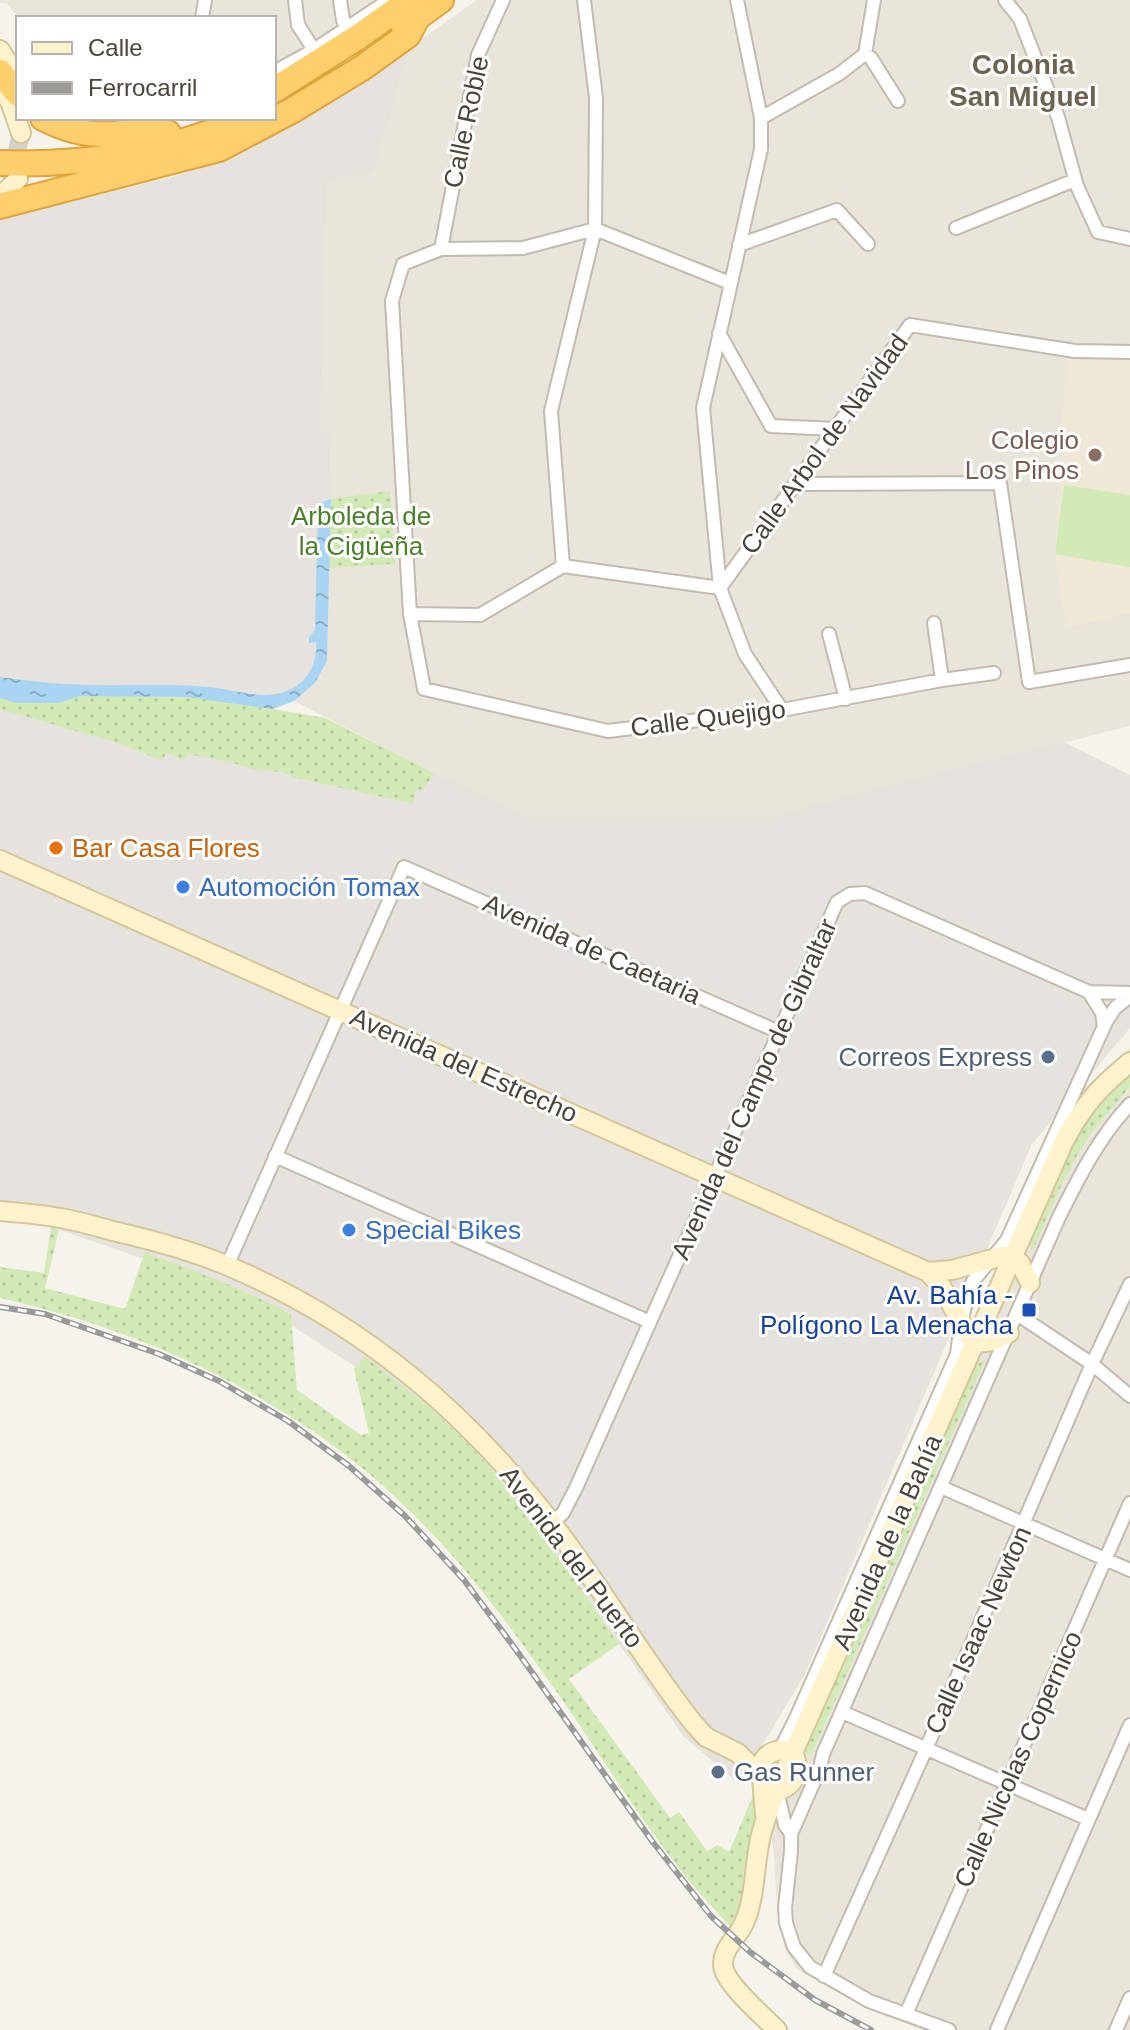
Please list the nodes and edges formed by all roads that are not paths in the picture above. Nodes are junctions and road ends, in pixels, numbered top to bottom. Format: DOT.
graph roads {
  1 [pos="295,0"];
  2 [pos="340,0"];
  3 [pos="389,0"];
  4 [pos="441,0"];
  5 [pos="503,0"];
  6 [pos="584,0"];
  7 [pos="737,0"];
  8 [pos="874,0"];
  9 [pos="1005,0"];
  10 [pos="1022,0"];
  11 [pos="413,10"];
  12 [pos="1020,19"];
  13 [pos="346,29"];
  14 [pos="0,39"];
  15 [pos="314,50"];
  16 [pos="865,54"];
  17 [pos="6,71"];
  18 [pos="276,71"];
  19 [pos="276,89"];
  20 [pos="16,90"];
  21 [pos="898,101"];
  22 [pos="276,105"];
  23 [pos="16,107"];
  24 [pos="761,118"];
  25 [pos="276,119"];
  26 [pos="206,120"];
  27 [pos="245,120"];
  28 [pos="274,120"];
  29 [pos="35,125"];
  30 [pos="168,133"];
  31 [pos="0,147"];
  32 [pos="5,180"];
  33 [pos="1075,180"];
  34 [pos="0,206"];
  35 [pos="956,228"];
  36 [pos="595,229"];
  37 [pos="1130,239"];
  38 [pos="868,244"];
  39 [pos="739,245"];
  40 [pos="441,249"];
  41 [pos="730,283"];
  42 [pos="719,333"];
  43 [pos="1130,352"];
  44 [pos="835,429"];
  45 [pos="795,484"];
  46 [pos="563,566"];
  47 [pos="720,588"];
  48 [pos="410,614"];
  49 [pos="934,623"];
  50 [pos="829,634"];
  51 [pos="1130,665"];
  52 [pos="994,673"];
  53 [pos="942,680"];
  54 [pos="846,699"];
  55 [pos="782,710"];
  56 [pos="0,860"];
  57 [pos="1089,992"];
  58 [pos="1130,994"];
  59 [pos="341,1010"];
  60 [pos="1104,1027"];
  61 [pos="779,1032"];
  62 [pos="1130,1062"];
  63 [pos="1130,1104"];
  64 [pos="275,1156"];
  65 [pos="715,1177"];
  66 [pos="0,1211"];
  67 [pos="1003,1257"];
  68 [pos="227,1266"];
  69 [pos="928,1272"];
  70 [pos="1030,1283"];
  71 [pos="1130,1284"];
  72 [pos="945,1295"];
  73 [pos="1017,1314"];
  74 [pos="650,1322"];
  75 [pos="961,1323"];
  76 [pos="1009,1333"];
  77 [pos="975,1342"];
  78 [pos="957,1354"];
  79 [pos="1092,1364"];
  80 [pos="1130,1396"];
  81 [pos="941,1487"];
  82 [pos="1130,1503"];
  83 [pos="552,1523"];
  84 [pos="1024,1524"];
  85 [pos="1105,1560"];
  86 [pos="1130,1570"];
  87 [pos="842,1712"];
  88 [pos="1130,1725"];
  89 [pos="926,1749"];
  90 [pos="738,1753"];
  91 [pos="823,1754"];
  92 [pos="785,1766"];
  93 [pos="762,1778"];
  94 [pos="1007,1784"];
  95 [pos="766,1819"];
  96 [pos="1088,1819"];
  97 [pos="796,1821"];
  98 [pos="791,1834"];
  99 [pos="824,1976"];
  100 [pos="1130,1998"];
  101 [pos="906,2014"];
  102 [pos="777,2030"];
  103 [pos="949,2030"];
  104 [pos="997,2030"];
  105 [pos="1116,2030"];
  1 -- 15 [label="street"];
  2 -- 13 [label="street"];
  3 -- 13 [label="street"];
  4 -- 11 [label="highway"];
  5 -- 40 [label="street, Calle Roble"];
  6 -- 36 [label="street"];
  7 -- 24 [label="street"];
  8 -- 16 [label="street"];
  9 -- 12 [label="street"];
  10 -- 12 [label="street"];
  11 -- 19 [label="highway"];
  11 -- 22 [label="highway"];
  11 -- 25 [label="highway"];
  12 -- 33 [label="street"];
  13 -- 15 [label="street"];
  14 -- 17 [label="street"];
  15 -- 18 [label="street"];
  16 -- 21 [label="street"];
  16 -- 24 [label="street"];
  17 -- 20 [label="highway"];
  17 -- 23 [label="street"];
  24 -- 39 [label="street"];
  26 -- 30 [label="highway"];
  27 -- 32 [label="highway"];
  28 -- 34 [label="highway"];
  29 -- 30 [label="highway"];
  30 -- 31 [label="highway"];
  33 -- 35 [label="street"];
  33 -- 37 [label="street"];
  36 -- 40 [label="street"];
  36 -- 41 [label="street"];
  36 -- 46 [label="street"];
  38 -- 39 [label="street"];
  39 -- 41 [label="street"];
  40 -- 48 [label="street"];
  41 -- 42 [label="street"];
  42 -- 44 [label="street"];
  42 -- 47 [label="street"];
  43 -- 44 [label="street, Calle Arbol de Navidad"];
  44 -- 45 [label="street, Calle Arbol de Navidad"];
  45 -- 47 [label="street, Calle Arbol de Navidad"];
  45 -- 51 [label="street"];
  46 -- 47 [label="street"];
  46 -- 48 [label="street"];
  47 -- 55 [label="street"];
  48 -- 55 [label="street, Calle Quejigo"];
  49 -- 53 [label="street"];
  50 -- 54 [label="street"];
  52 -- 53 [label="street, Calle Quejigo"];
  53 -- 54 [label="street, Calle Quejigo"];
  54 -- 55 [label="street, Calle Quejigo"];
  56 -- 59 [label="street, Avenida del Estrecho"];
  57 -- 58 [label="street, Avenida del Campo de Gibraltar"];
  57 -- 60 [label="street"];
  57 -- 61 [label="street, Avenida del Campo de Gibraltar"];
  58 -- 60 [label="street, Avenida de la Bahía"];
  59 -- 61 [label="street, Avenida de Caetaria"];
  59 -- 64 [label="street"];
  59 -- 65 [label="street, Avenida del Estrecho"];
  60 -- 67 [label="street, Avenida de la Bahía"];
  61 -- 65 [label="street, Avenida del Campo de Gibraltar"];
  62 -- 67 [label="street, Avenida de la Bahía"];
  63 -- 70 [label="street"];
  64 -- 68 [label="street"];
  64 -- 74 [label="street"];
  65 -- 69 [label="street, Avenida del Estrecho"];
  65 -- 74 [label="street, Avenida del Campo de Gibraltar"];
  66 -- 68 [label="street, Avenida del Puerto"];
  67 -- 69 [label="street"];
  67 -- 70 [label="street"];
  67 -- 75 [label="street, Avenida de la Bahía"];
  67 -- 77 [label="street, Avenida de la Bahía"];
  68 -- 83 [label="street, Avenida del Puerto"];
  69 -- 72 [label="street"];
  70 -- 73 [label="street"];
  71 -- 79 [label="street, Calle Isaac Newton"];
  72 -- 75 [label="street"];
  72 -- 78 [label="street"];
  73 -- 76 [label="street"];
  73 -- 79 [label="street"];
  74 -- 83 [label="street, Avenida del Campo de Gibraltar"];
  75 -- 77 [label="street"];
  75 -- 78 [label="street, Avenida de la Bahía"];
  76 -- 77 [label="street"];
  76 -- 81 [label="street"];
  77 -- 92 [label="street, Avenida de la Bahía"];
  78 -- 92 [label="street, Avenida de la Bahía"];
  79 -- 80 [label="street"];
  79 -- 84 [label="street, Calle Isaac Newton"];
  81 -- 84 [label="street"];
  81 -- 87 [label="street"];
  82 -- 85 [label="street, Calle Nicolas Copernico"];
  83 -- 90 [label="street, Avenida del Puerto"];
  84 -- 85 [label="street"];
  84 -- 89 [label="street, Calle Isaac Newton"];
  85 -- 86 [label="street"];
  85 -- 94 [label="street, Calle Nicolas Copernico"];
  87 -- 89 [label="street"];
  87 -- 91 [label="street"];
  88 -- 96 [label="street"];
  89 -- 94 [label="street"];
  89 -- 99 [label="street, Calle Isaac Newton"];
  90 -- 92 [label="street"];
  90 -- 93 [label="street"];
  91 -- 92 [label="street"];
  91 -- 97 [label="street"];
  92 -- 93 [label="street"];
  92 -- 93 [label="street"];
  92 -- 95 [label="street, Avenida de la Bahía"];
  92 -- 97 [label="street"];
  92 -- 98 [label="street"];
  93 -- 95 [label="street"];
  94 -- 96 [label="street"];
  94 -- 101 [label="street, Calle Nicolas Copernico"];
  95 -- 102 [label="street, Avenida de la Bahía"];
  96 -- 104 [label="street"];
  97 -- 98 [label="street"];
  98 -- 99 [label="street"];
  99 -- 101 [label="street"];
  100 -- 105 [label="street"];
  101 -- 103 [label="street"];
}
